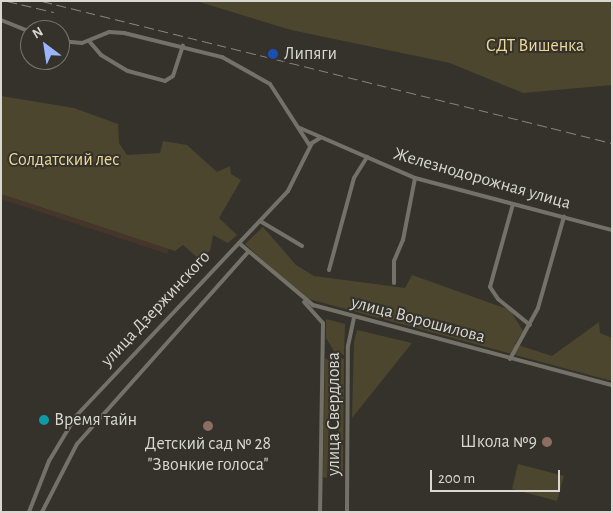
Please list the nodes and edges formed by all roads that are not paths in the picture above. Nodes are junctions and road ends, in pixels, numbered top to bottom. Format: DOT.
graph roads {
  1 [pos="1,20"];
  2 [pos="20,28"];
  3 [pos="70,41"];
  4 [pos="89,41"];
  5 [pos="183,46"];
  6 [pos="300,128"];
  7 [pos="320,138"];
  8 [pos="310,146"];
  9 [pos="367,157"];
  10 [pos="414,178"];
  11 [pos="513,204"];
  12 [pos="564,217"];
  13 [pos="260,221"];
  14 [pos="612,230"];
  15 [pos="239,243"];
  16 [pos="302,246"];
  17 [pos="248,252"];
  18 [pos="329,270"];
  19 [pos="394,283"];
  20 [pos="302,301"];
  21 [pos="354,317"];
  22 [pos="530,325"];
  23 [pos="510,359"];
  24 [pos="612,385"];
  25 [pos="29,512"];
  26 [pos="42,512"];
  27 [pos="320,512"];
  28 [pos="347,512"];
  1 -- 2 [label="street"];
  3 -- 4 [label="street"];
  4 -- 5 [label="street"];
  4 -- 5 [label="street"];
  5 -- 6 [label="street"];
  6 -- 7 [label="street, Железнодорожная улица"];
  6 -- 8 [label="street"];
  7 -- 8 [label="street, улица Дзержинского"];
  7 -- 9 [label="street, Железнодорожная улица"];
  8 -- 13 [label="street, улица Дзержинского"];
  9 -- 10 [label="street, Железнодорожная улица"];
  9 -- 18 [label="street"];
  10 -- 11 [label="street, Железнодорожная улица"];
  10 -- 19 [label="street"];
  11 -- 12 [label="street, Железнодорожная улица"];
  11 -- 22 [label="street"];
  12 -- 14 [label="street, Железнодорожная улица"];
  12 -- 22 [label="street"];
  13 -- 15 [label="street, улица Дзержинского"];
  13 -- 16 [label="street"];
  15 -- 17 [label="street, улица Ворошилова"];
  15 -- 25 [label="street, улица Дзержинского"];
  17 -- 20 [label="street, улица Ворошилова"];
  17 -- 26 [label="street, улица Дзержинского"];
  20 -- 21 [label="street, улица Ворошилова"];
  20 -- 27 [label="street, улица Свердлова"];
  21 -- 23 [label="street, улица Ворошилова"];
  21 -- 28 [label="street, улица Свердлова"];
  22 -- 23 [label="street"];
  23 -- 24 [label="street, улица Ворошилова"];
}
